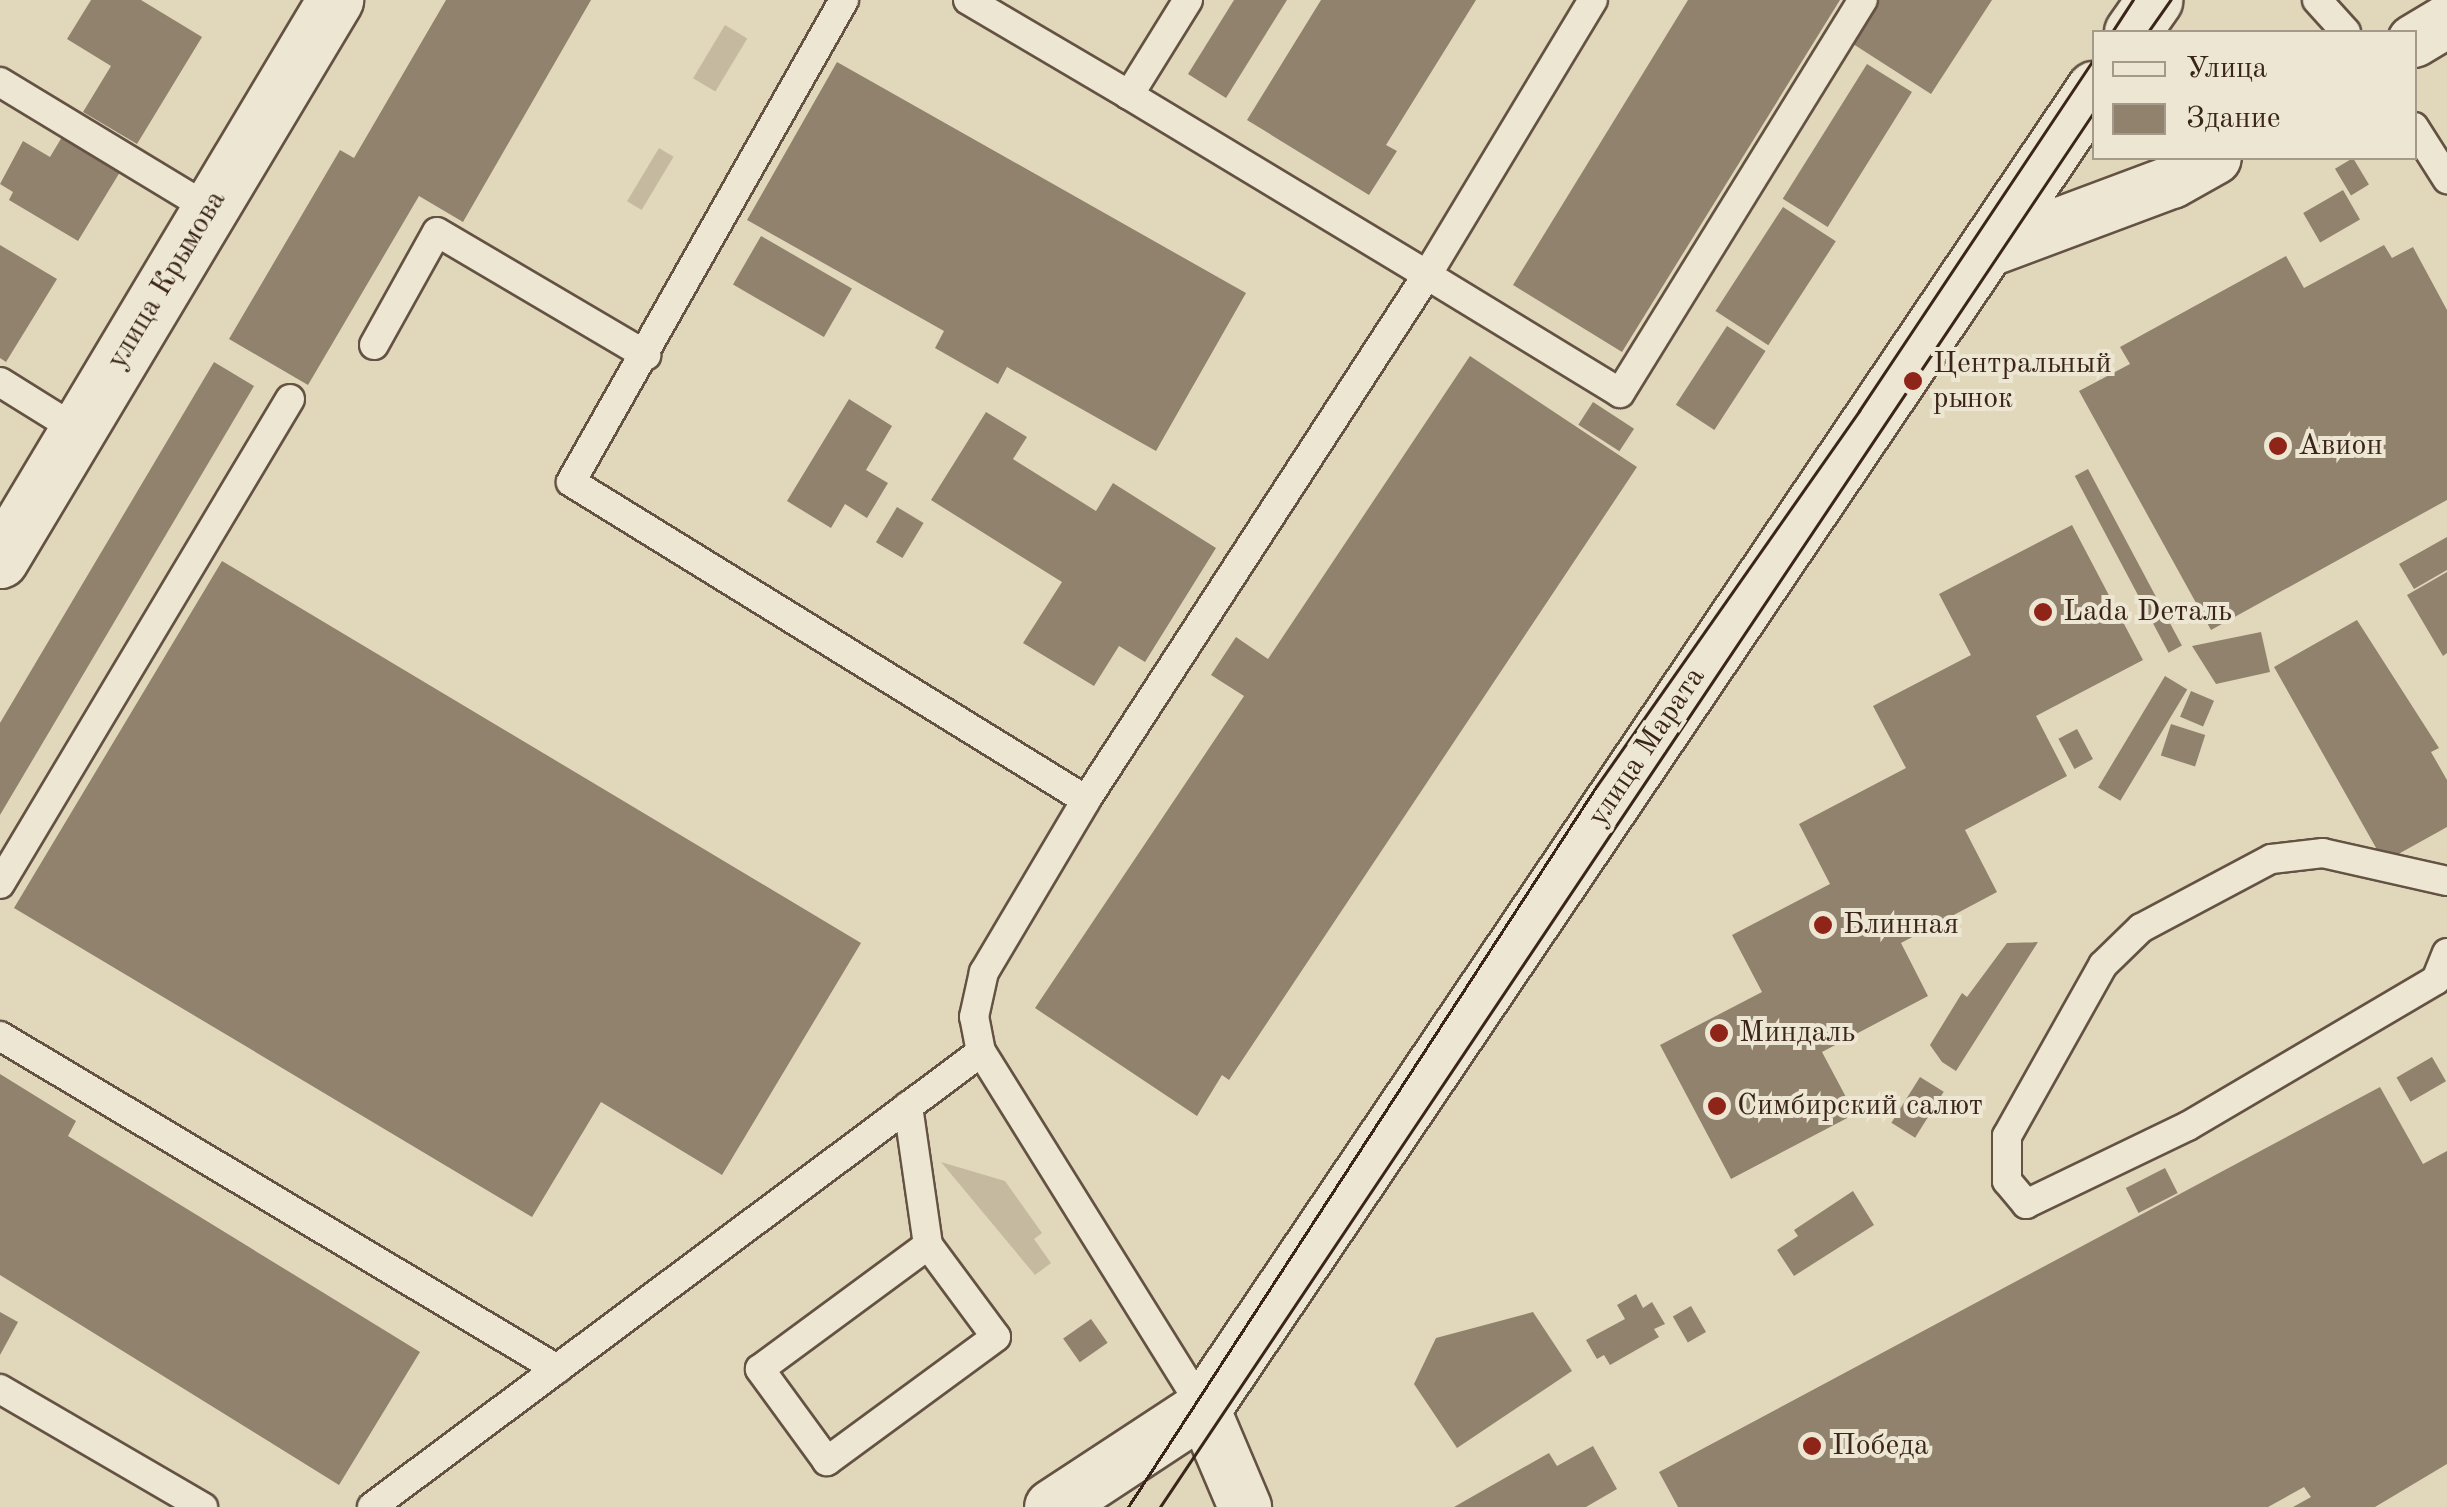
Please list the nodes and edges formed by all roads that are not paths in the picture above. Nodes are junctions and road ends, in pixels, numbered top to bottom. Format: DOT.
graph roads {
  1 [pos="335,0"];
  2 [pos="844,0"];
  3 [pos="968,0"];
  4 [pos="1188,0"];
  5 [pos="1594,0"];
  6 [pos="1863,0"];
  7 [pos="2154,0"];
  8 [pos="2317,0"];
  9 [pos="2447,21"];
  10 [pos="2133,30"];
  11 [pos="2344,30"];
  12 [pos="2417,38"];
  13 [pos="0,82"];
  14 [pos="2092,92"];
  15 [pos="1129,95"];
  16 [pos="2417,132"];
  17 [pos="2211,160"];
  18 [pos="2447,179"];
  19 [pos="210,209"];
  20 [pos="1986,250"];
  21 [pos="1427,276"];
  22 [pos="374,344"];
  23 [pos="646,354"];
  24 [pos="0,382"];
  25 [pos="290,398"];
  26 [pos="77,430"];
  27 [pos="0,560"];
  28 [pos="1086,800"];
  29 [pos="2447,881"];
  30 [pos="0,884"];
  31 [pos="2447,953"];
  32 [pos="0,1036"];
  33 [pos="982,1052"];
  34 [pos="908,1106"];
  35 [pos="928,1244"];
  36 [pos="557,1368"];
  37 [pos="0,1389"];
  38 [pos="1203,1408"];
  39 [pos="204,1507"];
  40 [pos="372,1507"];
  41 [pos="1052,1507"];
  42 [pos="1246,1507"];
  1 -- 19 [label="street, улица Крымова"];
  2 -- 23 [label="lane"];
  3 -- 15 [label="lane"];
  4 -- 15 [label="lane"];
  5 -- 21 [label="lane"];
  6 -- 21 [label="lane"];
  7 -- 10 [label="street"];
  8 -- 11 [label="lane"];
  9 -- 12 [label="street"];
  13 -- 19 [label="lane"];
  14 -- 20 [label="street, улица Марата"];
  15 -- 21 [label="lane"];
  16 -- 18 [label="lane"];
  17 -- 20 [label="street"];
  19 -- 26 [label="street, улица Крымова"];
  20 -- 38 [label="street, улица Марата"];
  21 -- 28 [label="lane"];
  22 -- 23 [label="lane"];
  23 -- 28 [label="lane"];
  24 -- 26 [label="lane"];
  25 -- 30 [label="lane"];
  26 -- 27 [label="street, улица Крымова"];
  28 -- 33 [label="lane"];
  29 -- 31 [label="lane"];
  32 -- 36 [label="lane"];
  33 -- 34 [label="lane"];
  33 -- 38 [label="lane"];
  34 -- 35 [label="lane"];
  34 -- 36 [label="lane"];
  35 -- 35 [label="lane"];
  36 -- 40 [label="lane"];
  37 -- 39 [label="lane"];
  38 -- 41 [label="street"];
  38 -- 42 [label="street"];
}
